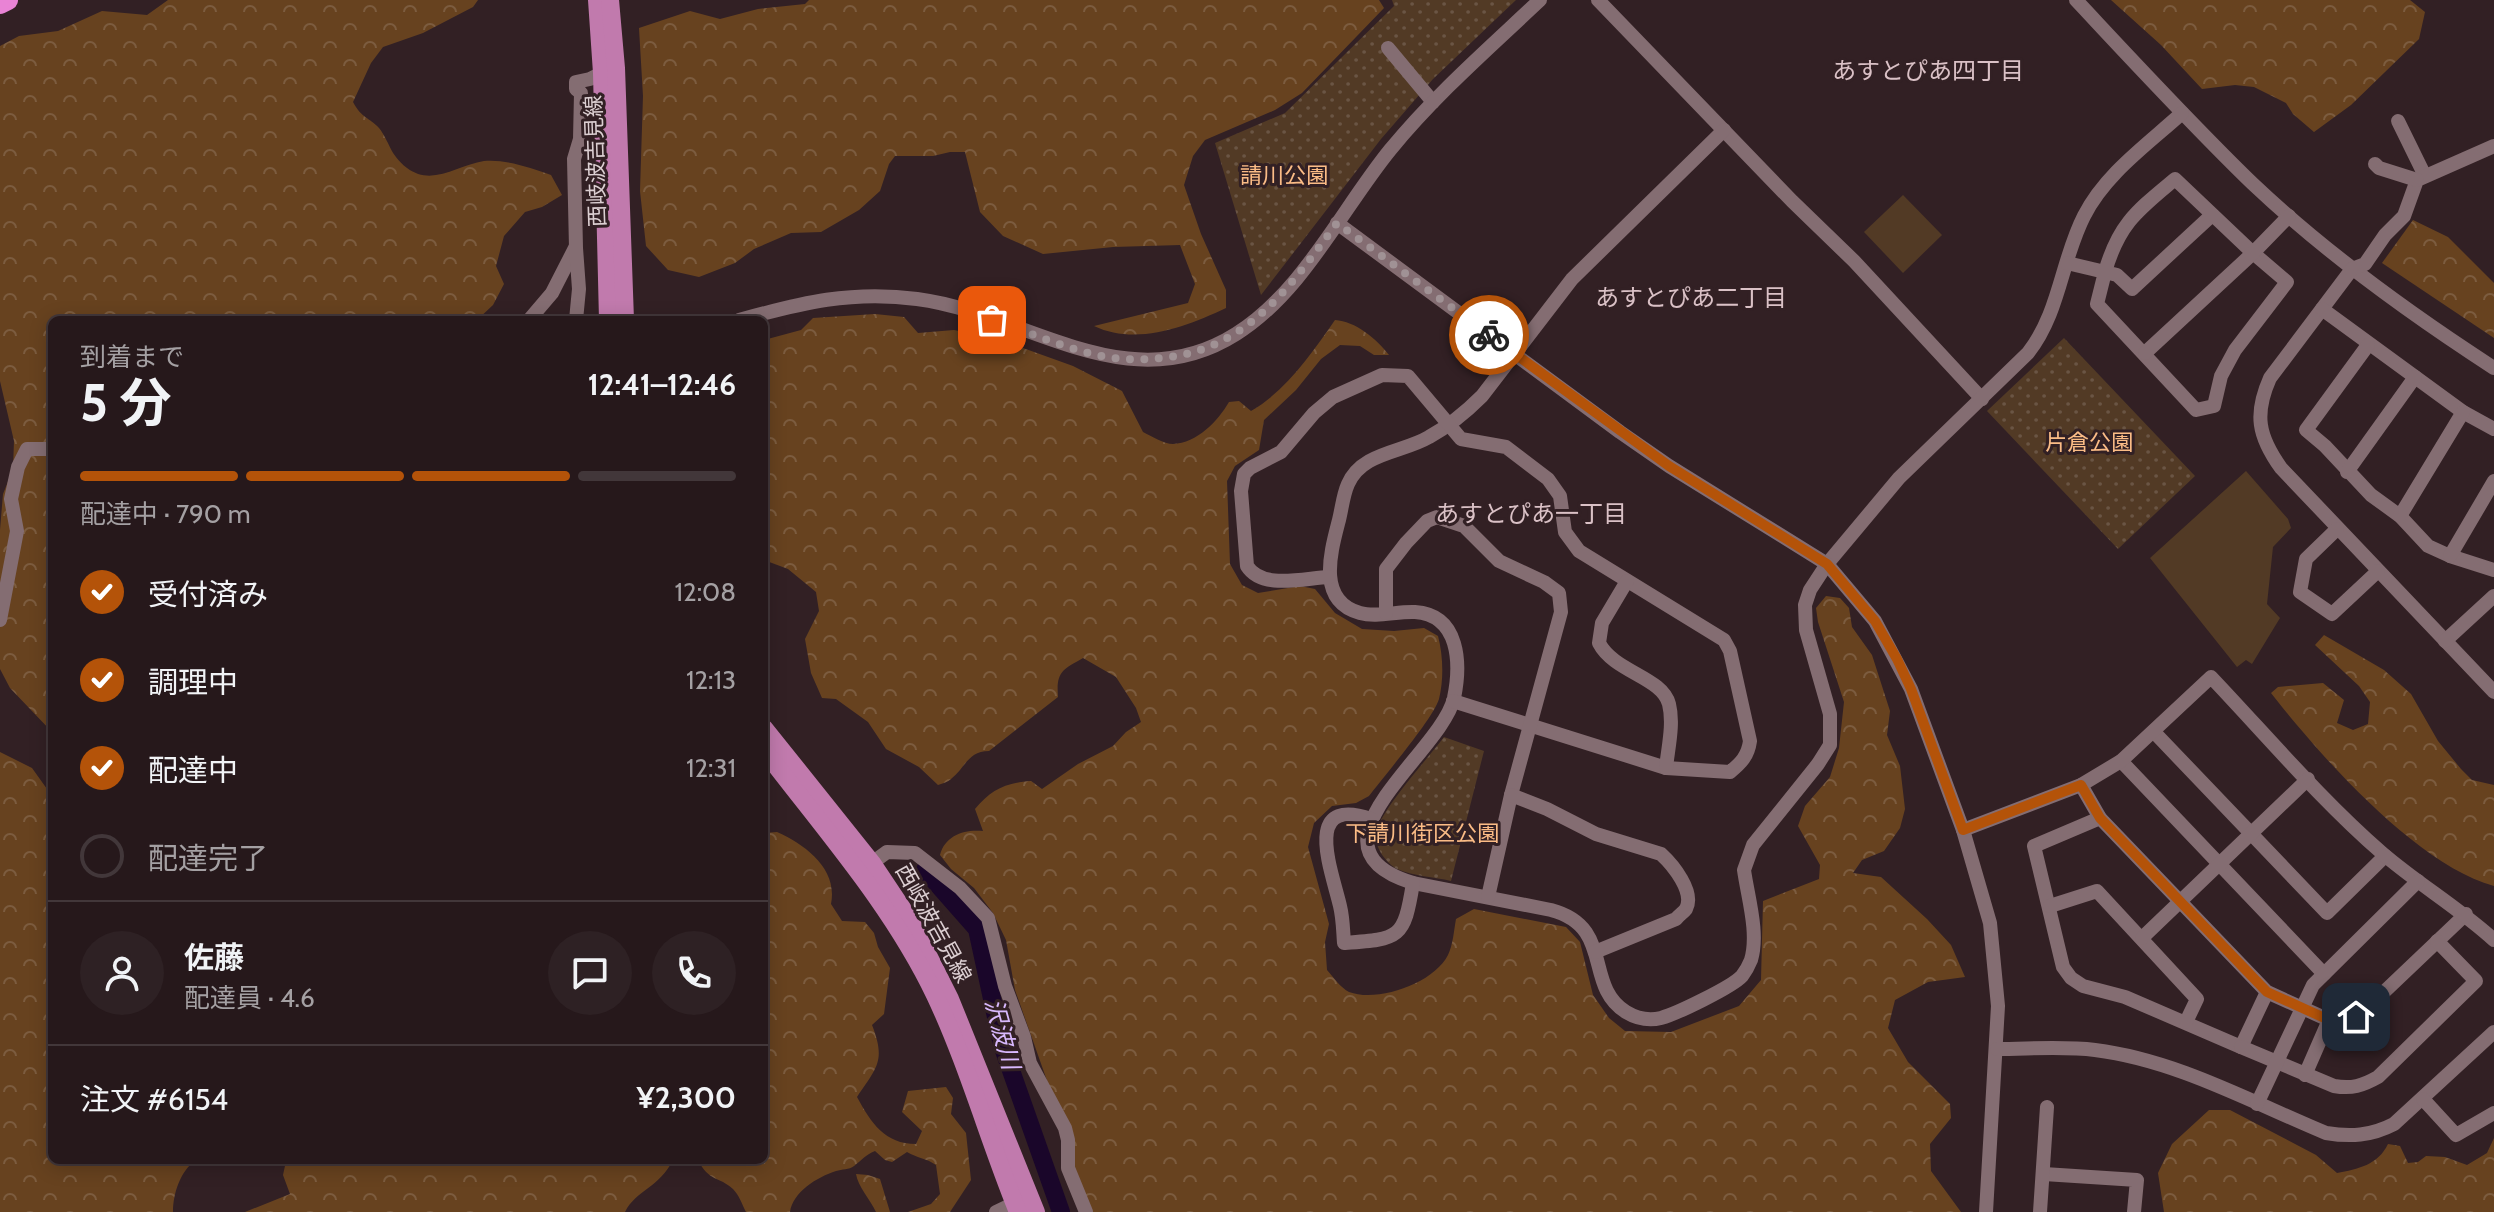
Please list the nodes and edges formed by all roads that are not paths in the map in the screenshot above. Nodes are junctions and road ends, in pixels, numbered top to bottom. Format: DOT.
graph roads {
  1 [pos="8,0"];
  2 [pos="597,0"];
  3 [pos="610,0"];
  4 [pos="1540,0"];
  5 [pos="1598,0"];
  6 [pos="2076,0"];
  7 [pos="0,4"];
  8 [pos="1388,48"];
  9 [pos="602,73"];
  10 [pos="1433,102"];
  11 [pos="2182,113"];
  12 [pos="2398,121"];
  13 [pos="1724,130"];
  14 [pos="2494,146"];
  15 [pos="2375,164"];
  16 [pos="2421,178"];
  17 [pos="2212,215"];
  18 [pos="2289,216"];
  19 [pos="1337,223"];
  20 [pos="576,248"];
  21 [pos="2253,253"];
  22 [pos="2067,263"];
  23 [pos="2352,269"];
  24 [pos="2105,272"];
  25 [pos="2322,309"];
  26 [pos="532,316"];
  27 [pos="576,316"];
  28 [pos="608,316"];
  29 [pos="625,316"];
  30 [pos="753,316"];
  31 [pos="2368,345"];
  32 [pos="2145,353"];
  33 [pos="1514,354"];
  34 [pos="2494,368"];
  35 [pos="2415,377"];
  36 [pos="1982,399"];
  37 [pos="2463,412"];
  38 [pos="1448,425"];
  39 [pos="2494,429"];
  40 [pos="48,449"];
  41 [pos="2347,472"];
  42 [pos="2494,481"];
  43 [pos="2400,516"];
  44 [pos="2337,529"];
  45 [pos="2450,556"];
  46 [pos="1827,564"];
  47 [pos="2494,570"];
  48 [pos="2378,571"];
  49 [pos="1329,577"];
  50 [pos="1627,581"];
  51 [pos="2494,596"];
  52 [pos="1386,613"];
  53 [pos="0,620"];
  54 [pos="2445,641"];
  55 [pos="2493,690"];
  56 [pos="1453,701"];
  57 [pos="1530,725"];
  58 [pos="2154,732"];
  59 [pos="768,733"];
  60 [pos="768,755"];
  61 [pos="2121,761"];
  62 [pos="1666,768"];
  63 [pos="2308,779"];
  64 [pos="2081,785"];
  65 [pos="1511,795"];
  66 [pos="2100,818"];
  67 [pos="1371,819"];
  68 [pos="1963,830"];
  69 [pos="2250,834"];
  70 [pos="2385,856"];
  71 [pos="872,863"];
  72 [pos="2218,864"];
  73 [pos="2418,881"];
  74 [pos="1413,883"];
  75 [pos="1488,897"];
  76 [pos="2179,901"];
  77 [pos="2050,906"];
  78 [pos="2466,914"];
  79 [pos="2142,938"];
  80 [pos="2494,940"];
  81 [pos="2437,941"];
  82 [pos="1595,952"];
  83 [pos="2324,974"];
  84 [pos="2267,992"];
  85 [pos="2301,1008"];
  86 [pos="2329,1020"];
  87 [pos="2186,1022"];
  88 [pos="2494,1032"];
  89 [pos="2241,1047"];
  90 [pos="1997,1049"];
  91 [pos="2275,1063"];
  92 [pos="2305,1075"];
  93 [pos="2423,1099"];
  94 [pos="2257,1104"];
  95 [pos="2047,1107"];
  96 [pos="2494,1113"];
  97 [pos="2044,1174"];
  98 [pos="1025,1206"];
  99 [pos="996,1212"];
  100 [pos="1086,1212"];
  101 [pos="1986,1212"];
  102 [pos="2040,1212"];
  103 [pos="2134,1212"];
  1 -- 7 [label="highway"];
  2 -- 9 [label="main road, 西岐波吉見線"];
  3 -- 29 [label="main road, 西岐波吉見線"];
  4 -- 10 [label="street"];
  5 -- 13 [label="street"];
  6 -- 11 [label="street"];
  8 -- 10 [label="street"];
  9 -- 20 [label="street"];
  9 -- 28 [label="main road, 西岐波吉見線"];
  10 -- 19 [label="street"];
  11 -- 18 [label="street"];
  11 -- 22 [label="street"];
  12 -- 16 [label="street"];
  13 -- 33 [label="street"];
  13 -- 36 [label="street"];
  14 -- 16 [label="street"];
  15 -- 16 [label="street"];
  16 -- 23 [label="street"];
  17 -- 21 [label="street"];
  17 -- 24 [label="street"];
  17 -- 24 [label="street"];
  18 -- 21 [label="street"];
  18 -- 23 [label="street"];
  19 -- 30 [label="street"];
  19 -- 33 [label="street"];
  20 -- 26 [label="street"];
  20 -- 27 [label="street"];
  21 -- 32 [label="street"];
  21 -- 32 [label="street"];
  22 -- 24 [label="street"];
  22 -- 36 [label="street"];
  23 -- 25 [label="street"];
  23 -- 34 [label="street"];
  24 -- 32 [label="street"];
  25 -- 31 [label="street"];
  25 -- 44 [label="street"];
  31 -- 35 [label="street"];
  31 -- 41 [label="street"];
  33 -- 38 [label="street"];
  33 -- 46 [label="street"];
  35 -- 37 [label="street"];
  35 -- 41 [label="street"];
  36 -- 46 [label="street"];
  37 -- 39 [label="street"];
  37 -- 43 [label="street"];
  38 -- 49 [label="street"];
  38 -- 49 [label="street"];
  38 -- 50 [label="street"];
  40 -- 53 [label="street"];
  41 -- 43 [label="street"];
  42 -- 45 [label="street"];
  43 -- 45 [label="street"];
  44 -- 48 [label="street"];
  44 -- 48 [label="street"];
  45 -- 47 [label="street"];
  46 -- 68 [label="street"];
  46 -- 82 [label="street"];
  48 -- 54 [label="street"];
  49 -- 52 [label="street"];
  50 -- 62 [label="street"];
  50 -- 62 [label="street"];
  51 -- 54 [label="street"];
  52 -- 56 [label="street"];
  52 -- 57 [label="street"];
  54 -- 55 [label="street"];
  56 -- 57 [label="street"];
  56 -- 67 [label="street"];
  57 -- 62 [label="street"];
  57 -- 65 [label="street"];
  58 -- 61 [label="street"];
  58 -- 63 [label="street"];
  58 -- 69 [label="street"];
  59 -- 71 [label="main road, 西岐波吉見線"];
  60 -- 98 [label="main road, 西岐波吉見線"];
  61 -- 64 [label="street"];
  61 -- 72 [label="street"];
  63 -- 69 [label="street"];
  63 -- 70 [label="street"];
  64 -- 66 [label="street"];
  64 -- 68 [label="street"];
  65 -- 75 [label="street"];
  65 -- 82 [label="street"];
  66 -- 76 [label="street"];
  66 -- 77 [label="street"];
  67 -- 74 [label="street"];
  67 -- 74 [label="street"];
  68 -- 90 [label="street"];
  69 -- 70 [label="street"];
  69 -- 72 [label="street"];
  70 -- 73 [label="street"];
  71 -- 98 [label="main road, 西岐波吉見線"];
  71 -- 100 [label="street"];
  72 -- 76 [label="street"];
  72 -- 83 [label="street"];
  73 -- 78 [label="street"];
  73 -- 83 [label="street"];
  74 -- 75 [label="street"];
  75 -- 82 [label="street"];
  76 -- 79 [label="street"];
  76 -- 84 [label="street"];
  77 -- 79 [label="street"];
  77 -- 87 [label="street"];
  78 -- 80 [label="street"];
  78 -- 81 [label="street"];
  79 -- 87 [label="street"];
  81 -- 86 [label="street"];
  81 -- 92 [label="street"];
  83 -- 85 [label="street"];
  84 -- 85 [label="street"];
  84 -- 89 [label="street"];
  85 -- 86 [label="street"];
  85 -- 91 [label="street"];
  86 -- 92 [label="street"];
  87 -- 89 [label="street"];
  88 -- 93 [label="street"];
  89 -- 91 [label="street"];
  90 -- 94 [label="street"];
  90 -- 101 [label="street"];
  91 -- 92 [label="street"];
  91 -- 94 [label="street"];
  93 -- 94 [label="street"];
  93 -- 96 [label="street"];
  95 -- 97 [label="street"];
  97 -- 102 [label="street"];
  97 -- 103 [label="street"];
  98 -- 99 [label="street"];
}
